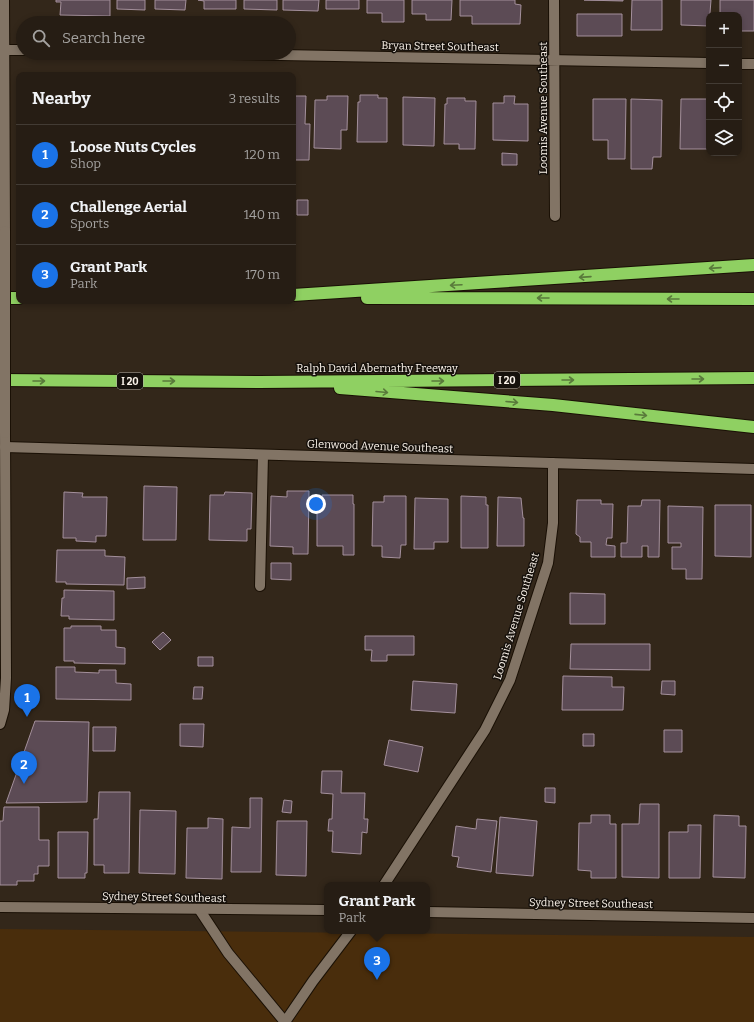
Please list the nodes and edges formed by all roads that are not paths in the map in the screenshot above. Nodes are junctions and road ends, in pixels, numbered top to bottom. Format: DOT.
graph roads {
  1 [pos="4,0"];
  2 [pos="554,0"];
  3 [pos="4,50"];
  4 [pos="16,50"];
  5 [pos="296,55"];
  6 [pos="554,60"];
  7 [pos="706,63"];
  8 [pos="742,64"];
  9 [pos="754,64"];
  10 [pos="554,216"];
  11 [pos="754,266"];
  12 [pos="296,296"];
  13 [pos="296,296"];
  14 [pos="0,298"];
  15 [pos="16,298"];
  16 [pos="754,299"];
  17 [pos="754,378"];
  18 [pos="0,380"];
  19 [pos="259,382"];
  20 [pos="754,427"];
  21 [pos="5,447"];
  22 [pos="263,455"];
  23 [pos="554,463"];
  24 [pos="754,469"];
  25 [pos="260,586"];
  26 [pos="3,678"];
  27 [pos="0,724"];
  28 [pos="386,882"];
  29 [pos="0,907"];
  30 [pos="199,909"];
  31 [pos="324,910"];
  32 [pos="430,912"];
  33 [pos="754,918"];
  34 [pos="350,934"];
  35 [pos="285,1022"];
  1 -- 3 [label="street"];
  2 -- 6 [label="street, Loomis Avenue Southeast"];
  3 -- 4 [label="street"];
  3 -- 21 [label="street, bridge"];
  5 -- 6 [label="street, Bryan Street Southeast"];
  6 -- 7 [label="street, Bryan Street Southeast"];
  6 -- 10 [label="street, Loomis Avenue Southeast"];
  8 -- 9 [label="street"];
  11 -- 12 [label="highway, one-way"];
  16 -- 13 [label="highway, one-way"];
  14 -- 15 [label="highway"];
  19 -- 17 [label="highway, Ralph David Abernathy Freeway / I 20, one-way"];
  18 -- 19 [label="highway, Ralph David Abernathy Freeway / I 20, one-way"];
  19 -- 20 [label="highway, one-way"];
  21 -- 22 [label="street, Glenwood Avenue Southeast"];
  21 -- 26 [label="street"];
  22 -- 23 [label="street, Glenwood Avenue Southeast"];
  22 -- 25 [label="street"];
  23 -- 24 [label="street, Glenwood Avenue Southeast"];
  23 -- 28 [label="street, Loomis Avenue Southeast"];
  26 -- 27 [label="street"];
  29 -- 30 [label="street, Sydney Street Southeast"];
  30 -- 31 [label="street, Sydney Street Southeast"];
  30 -- 35 [label="street"];
  32 -- 33 [label="street, Sydney Street Southeast"];
  34 -- 35 [label="street"];
}
